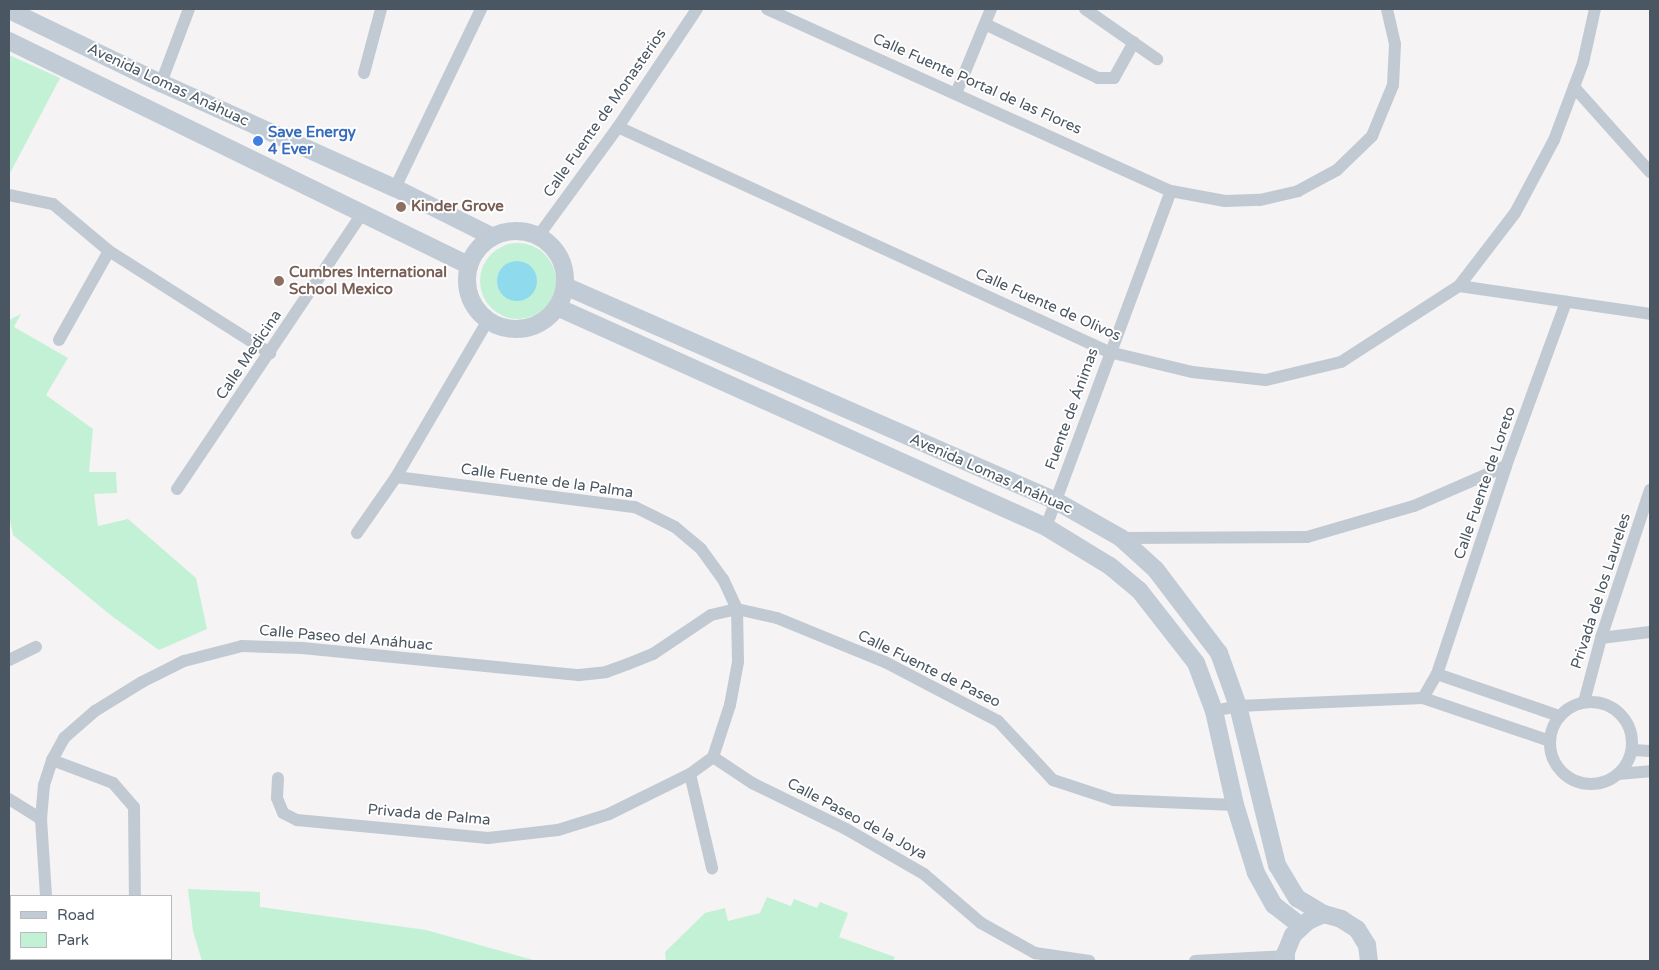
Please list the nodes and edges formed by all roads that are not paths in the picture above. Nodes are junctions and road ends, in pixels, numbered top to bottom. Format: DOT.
graph roads {
  1 [pos="189,9"];
  2 [pos="381,9"];
  3 [pos="482,9"];
  4 [pos="697,9"];
  5 [pos="767,9"];
  6 [pos="991,9"];
  7 [pos="1085,9"];
  8 [pos="1387,9"];
  9 [pos="1595,9"];
  10 [pos="12,14"];
  11 [pos="985,24"];
  12 [pos="9,41"];
  13 [pos="1134,42"];
  14 [pos="1157,59"];
  15 [pos="364,73"];
  16 [pos="160,83"];
  17 [pos="1574,87"];
  18 [pos="957,92"];
  19 [pos="618,127"];
  20 [pos="1650,172"];
  21 [pos="395,188"];
  22 [pos="1172,191"];
  23 [pos="9,195"];
  24 [pos="363,212"];
  25 [pos="539,235"];
  26 [pos="491,236"];
  27 [pos="109,251"];
  28 [pos="468,265"];
  29 [pos="565,286"];
  30 [pos="1459,286"];
  31 [pos="1566,302"];
  32 [pos="557,307"];
  33 [pos="1650,314"];
  34 [pos="486,322"];
  35 [pos="59,340"];
  36 [pos="1109,352"];
  37 [pos="270,353"];
  38 [pos="1506,466"];
  39 [pos="396,477"];
  40 [pos="177,490"];
  41 [pos="1650,490"];
  42 [pos="1056,501"];
  43 [pos="1046,526"];
  44 [pos="357,532"];
  45 [pos="1121,538"];
  46 [pos="737,609"];
  47 [pos="1650,632"];
  48 [pos="1601,638"];
  49 [pos="36,647"];
  50 [pos="9,660"];
  51 [pos="1437,674"];
  52 [pos="1423,698"];
  53 [pos="1584,702"];
  54 [pos="1238,706"];
  55 [pos="1214,711"];
  56 [pos="1559,716"];
  57 [pos="1550,741"];
  58 [pos="1632,750"];
  59 [pos="1650,750"];
  60 [pos="713,757"];
  61 [pos="52,760"];
  62 [pos="1650,771"];
  63 [pos="690,774"];
  64 [pos="1618,774"];
  65 [pos="278,778"];
  66 [pos="9,799"];
  67 [pos="1235,805"];
  68 [pos="41,818"];
  69 [pos="712,868"];
  70 [pos="46,895"];
  71 [pos="135,895"];
  72 [pos="1324,914"];
  73 [pos="1301,926"];
  74 [pos="1286,959"];
  75 [pos="9,960"];
  76 [pos="60,960"];
  77 [pos="1089,961"];
  78 [pos="1195,961"];
  79 [pos="1369,961"];
  1 -- 16 [label="street"];
  2 -- 15 [label="street"];
  3 -- 21 [label="street"];
  4 -- 19 [label="street, Calle Fuente de Monasterios"];
  5 -- 18 [label="street, Calle Fuente Portal de las Flores"];
  6 -- 11 [label="street"];
  7 -- 13 [label="street"];
  8 -- 22 [label="street, Calle Fuente Portal de las Flores"];
  9 -- 17 [label="street, Calle Fuente de Olivos"];
  10 -- 16 [label="main road, Avenida Lomas Anáhuac"];
  11 -- 13 [label="street"];
  11 -- 18 [label="street"];
  12 -- 24 [label="main road, Avenida Lomas Anáhuac"];
  13 -- 14 [label="street"];
  16 -- 21 [label="main road, Avenida Lomas Anáhuac"];
  17 -- 20 [label="street"];
  17 -- 30 [label="street, Calle Fuente de Olivos"];
  18 -- 22 [label="street, Calle Fuente Portal de las Flores"];
  19 -- 25 [label="street, Calle Fuente de Monasterios"];
  19 -- 36 [label="street, Calle Fuente de Olivos"];
  21 -- 26 [label="main road, Avenida Lomas Anáhuac"];
  22 -- 36 [label="street, Fuente de Ánimas"];
  23 -- 27 [label="street"];
  24 -- 28 [label="main road, Avenida Lomas Anáhuac"];
  24 -- 37 [label="street, Calle Medicina"];
  25 -- 26 [label="main road"];
  25 -- 29 [label="main road"];
  26 -- 28 [label="main road"];
  27 -- 35 [label="street"];
  27 -- 37 [label="street"];
  28 -- 34 [label="main road"];
  29 -- 32 [label="main road"];
  29 -- 42 [label="main road, Avenida Lomas Anáhuac"];
  30 -- 31 [label="street"];
  30 -- 36 [label="street, Calle Fuente de Olivos"];
  31 -- 33 [label="street"];
  31 -- 38 [label="street, Calle Fuente de Loreto"];
  32 -- 34 [label="main road"];
  32 -- 43 [label="main road, Avenida Lomas Anáhuac"];
  34 -- 39 [label="street"];
  36 -- 42 [label="street, Fuente de Ánimas"];
  37 -- 40 [label="street, Calle Medicina"];
  38 -- 45 [label="street"];
  38 -- 51 [label="street, Calle Fuente de Loreto"];
  39 -- 44 [label="street"];
  39 -- 46 [label="street, Calle Fuente de la Palma"];
  41 -- 48 [label="street, Privada de los Laureles"];
  42 -- 43 [label="street, Fuente de Ánimas"];
  42 -- 45 [label="main road, Avenida Lomas Anáhuac"];
  43 -- 55 [label="main road, Avenida Lomas Anáhuac"];
  45 -- 54 [label="main road, Avenida Lomas Anáhuac"];
  46 -- 60 [label="street, Calle Fuente de la Palma"];
  46 -- 61 [label="street, Calle Paseo del Anáhuac"];
  46 -- 67 [label="street, Calle Fuente de Paseo"];
  47 -- 48 [label="street"];
  48 -- 53 [label="street, Privada de los Laureles"];
  49 -- 50 [label="street"];
  51 -- 52 [label="street, Calle Fuente de Loreto"];
  51 -- 56 [label="street"];
  52 -- 54 [label="street"];
  52 -- 57 [label="street"];
  53 -- 56 [label="street"];
  53 -- 58 [label="street"];
  54 -- 55 [label="street"];
  54 -- 72 [label="main road, Avenida Lomas Anáhuac"];
  55 -- 67 [label="main road, Avenida Lomas Anáhuac"];
  56 -- 57 [label="street"];
  57 -- 64 [label="street"];
  58 -- 59 [label="street"];
  58 -- 64 [label="street"];
  60 -- 63 [label="street, Privada de Palma"];
  60 -- 77 [label="street, Calle Paseo de la Joya"];
  61 -- 68 [label="street, Calle Paseo del Anáhuac"];
  61 -- 71 [label="street"];
  62 -- 64 [label="street"];
  63 -- 65 [label="street, Privada de Palma"];
  63 -- 69 [label="street"];
  66 -- 68 [label="street"];
  67 -- 73 [label="main road, Avenida Lomas Anáhuac"];
  68 -- 70 [label="street, Calle Paseo del Anáhuac"];
  72 -- 73 [label="main road"];
  72 -- 79 [label="main road, Avenida Lomas Anáhuac"];
  73 -- 74 [label="main road"];
  74 -- 78 [label="street"];
  75 -- 76 [label="street"];
}
